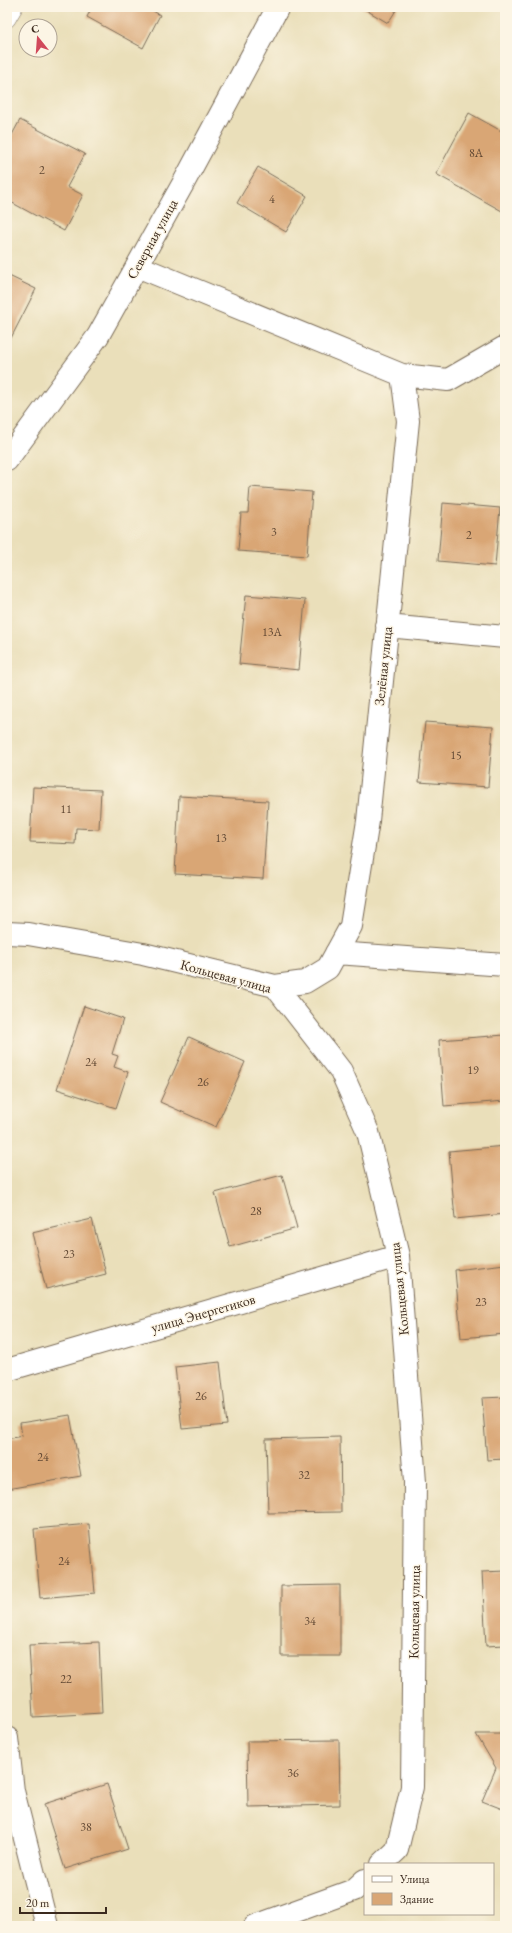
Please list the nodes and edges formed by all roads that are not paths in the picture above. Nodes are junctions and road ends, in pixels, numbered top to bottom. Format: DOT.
graph roads {
  1 [pos="14,7"];
  2 [pos="278,7"];
  3 [pos="7,19"];
  4 [pos="136,266"];
  5 [pos="505,347"];
  6 [pos="402,375"];
  7 [pos="7,460"];
  8 [pos="387,626"];
  9 [pos="505,637"];
  10 [pos="7,933"];
  11 [pos="336,953"];
  12 [pos="505,965"];
  13 [pos="275,986"];
  14 [pos="398,1256"];
  15 [pos="7,1370"];
  16 [pos="7,1738"];
  17 [pos="10,1791"];
  18 [pos="383,1863"];
  19 [pos="364,1881"];
  20 [pos="47,1926"];
  21 [pos="255,1926"];
  1 -- 3 [label="lane"];
  2 -- 4 [label="street, Северная улица"];
  4 -- 6 [label="street"];
  4 -- 7 [label="street, Северная улица"];
  5 -- 6 [label="street"];
  6 -- 8 [label="street, Зелёная улица"];
  8 -- 9 [label="street"];
  8 -- 11 [label="street, Зелёная улица"];
  10 -- 13 [label="street, Кольцевая улица"];
  11 -- 12 [label="street"];
  11 -- 13 [label="street, Зелёная улица"];
  13 -- 14 [label="street, Кольцевая улица"];
  14 -- 15 [label="street, улица Энергетиков"];
  14 -- 18 [label="street, Кольцевая улица"];
  16 -- 17 [label="street"];
  17 -- 20 [label="street"];
  19 -- 21 [label="street"];
}
